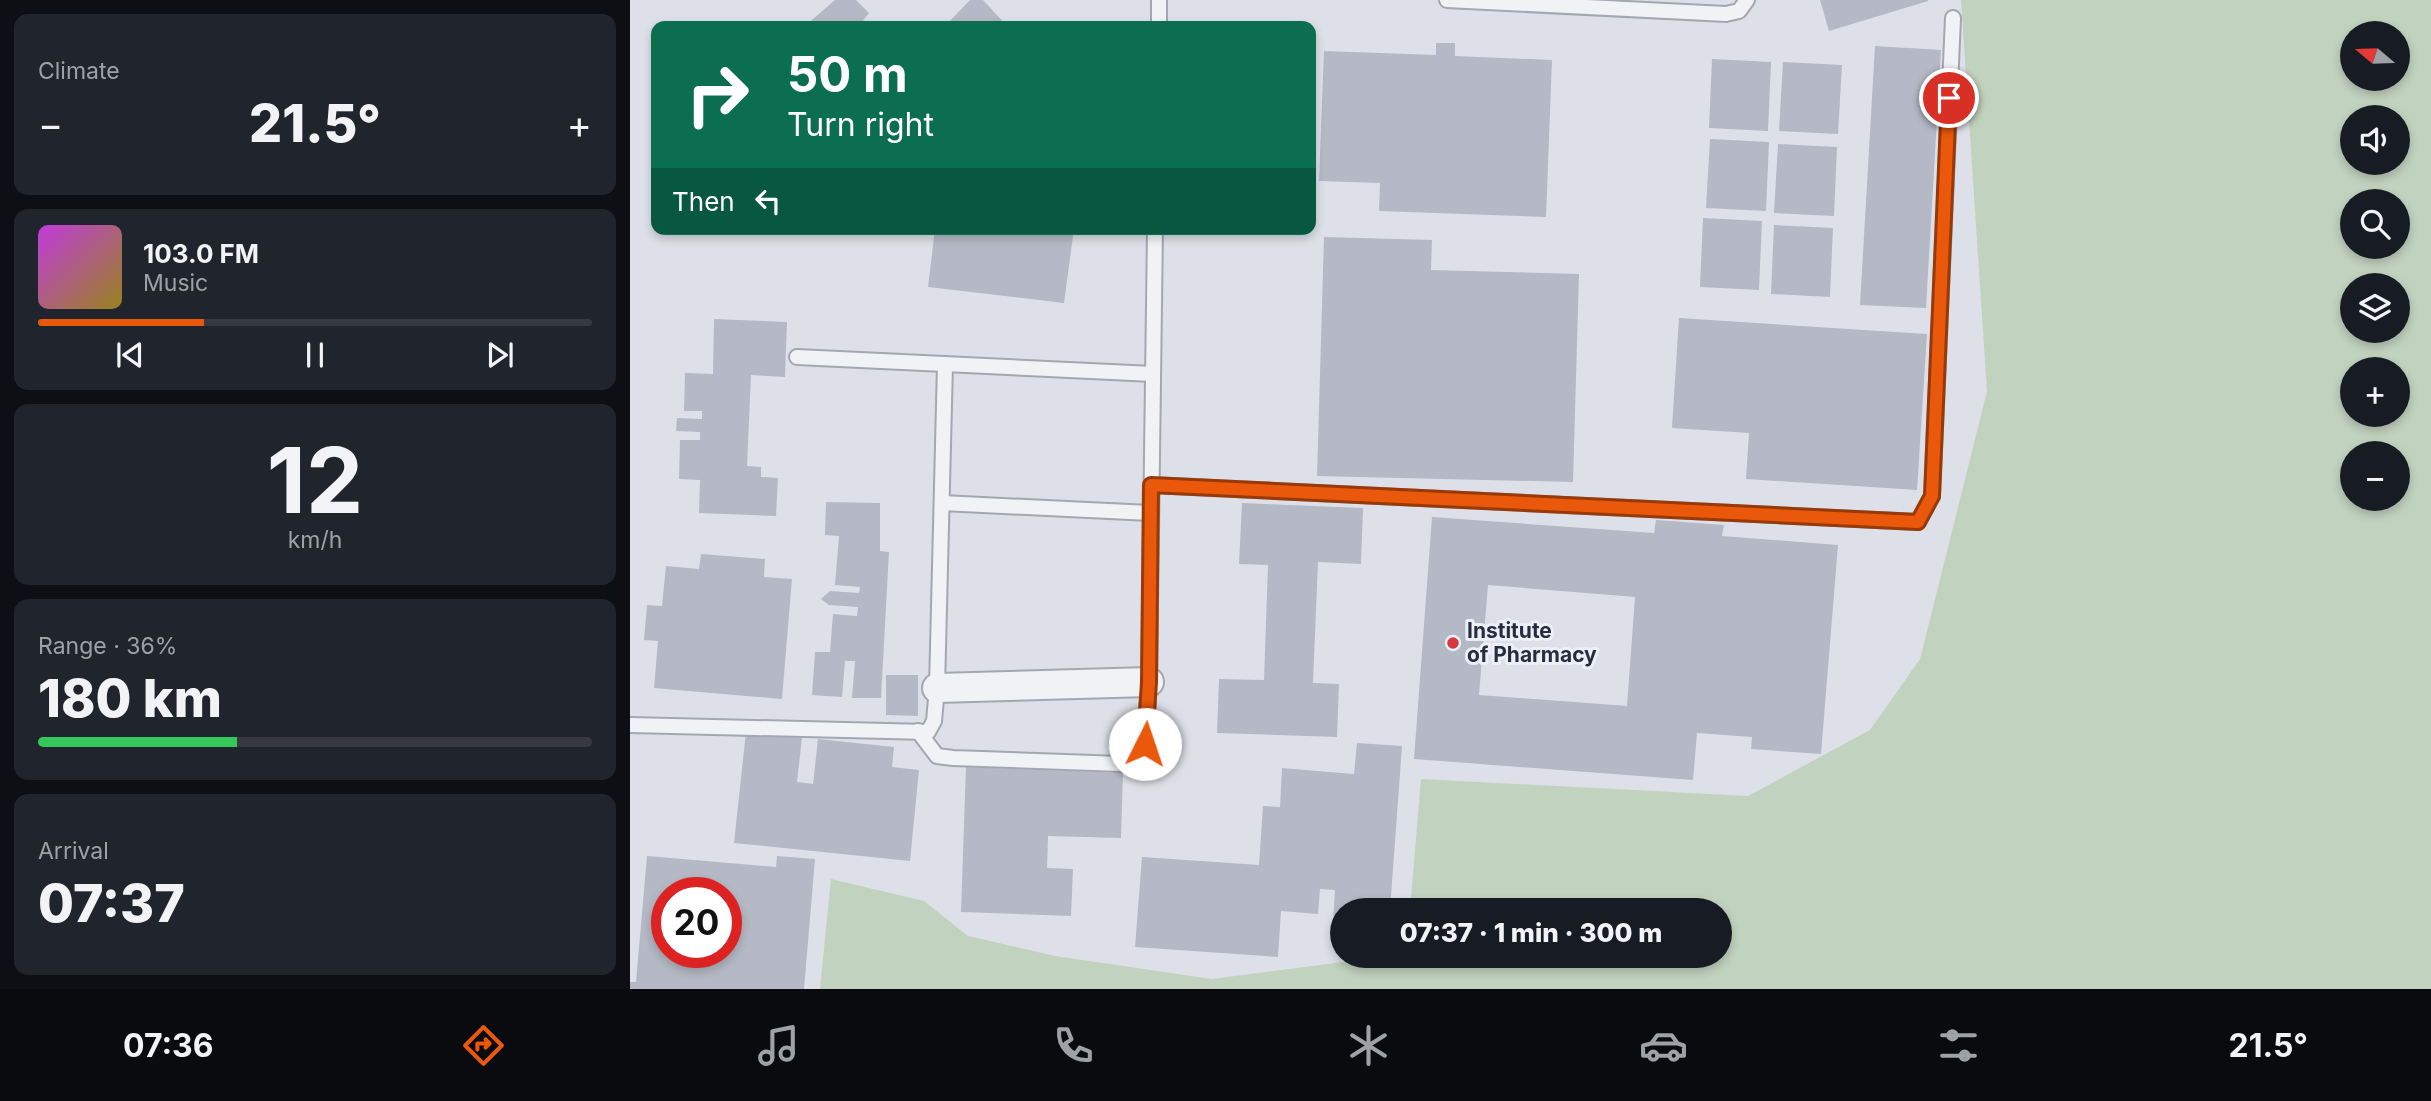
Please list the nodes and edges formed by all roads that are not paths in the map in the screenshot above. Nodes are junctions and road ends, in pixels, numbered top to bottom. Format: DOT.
graph roads {
  1 [pos="1159,0"];
  2 [pos="1447,0"];
  3 [pos="1747,0"];
  4 [pos="1953,18"];
  5 [pos="1159,21"];
  6 [pos="1155,235"];
  7 [pos="797,357"];
  8 [pos="945,364"];
  9 [pos="1153,374"];
  10 [pos="1151,485"];
  11 [pos="942,503"];
  12 [pos="1150,513"];
  13 [pos="1149,682"];
  14 [pos="937,688"];
  15 [pos="630,725"];
  16 [pos="918,731"];
  1 -- 5 [label="lane"];
  2 -- 3 [label="lane"];
  4 -- 10 [label="lane"];
  6 -- 9 [label="lane"];
  7 -- 8 [label="lane"];
  8 -- 9 [label="lane"];
  8 -- 11 [label="lane"];
  9 -- 10 [label="lane"];
  10 -- 12 [label="lane"];
  11 -- 12 [label="lane"];
  11 -- 14 [label="lane"];
  12 -- 13 [label="lane"];
  13 -- 14 [label="street"];
  13 -- 16 [label="lane"];
  14 -- 16 [label="lane"];
  15 -- 16 [label="lane"];
}
